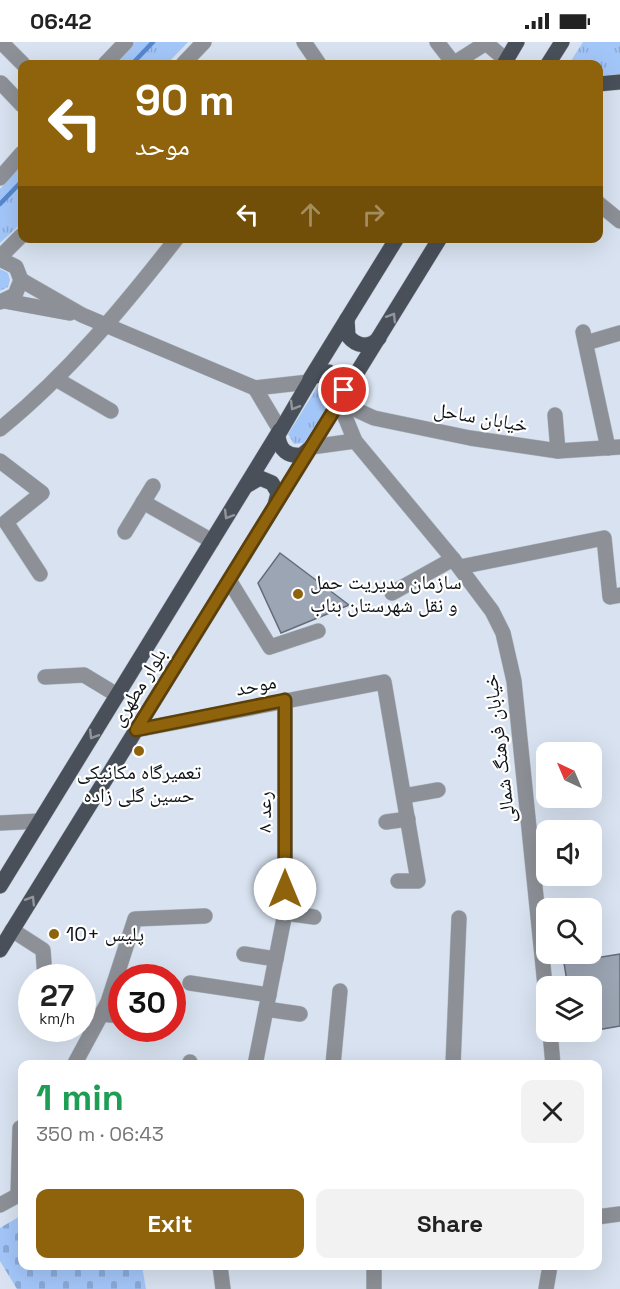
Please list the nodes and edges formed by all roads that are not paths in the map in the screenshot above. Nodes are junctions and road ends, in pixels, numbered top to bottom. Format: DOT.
graph roads {
  1 [pos="1,42"];
  2 [pos="126,42"];
  3 [pos="204,42"];
  4 [pos="304,42"];
  5 [pos="437,42"];
  6 [pos="517,42"];
  7 [pos="562,42"];
  8 [pos="19,60"];
  9 [pos="109,60"];
  10 [pos="187,60"];
  11 [pos="316,60"];
  12 [pos="451,60"];
  13 [pos="460,60"];
  14 [pos="503,60"];
  15 [pos="506,60"];
  16 [pos="551,60"];
  17 [pos="620,82"];
  18 [pos="1,83"];
  19 [pos="603,84"];
  20 [pos="18,101"];
  21 [pos="18,158"];
  22 [pos="0,178"];
  23 [pos="603,210"];
  24 [pos="620,220"];
  25 [pos="18,239"];
  26 [pos="173,243"];
  27 [pos="394,243"];
  28 [pos="437,243"];
  29 [pos="0,258"];
  30 [pos="21,280"];
  31 [pos="3,301"];
  32 [pos="82,315"];
  33 [pos="347,319"];
  34 [pos="108,326"];
  35 [pos="620,333"];
  36 [pos="379,338"];
  37 [pos="56,379"];
  38 [pos="309,382"];
  39 [pos="255,388"];
  40 [pos="339,402"];
  41 [pos="111,411"];
  42 [pos="555,415"];
  43 [pos="0,429"];
  44 [pos="280,430"];
  45 [pos="355,441"];
  46 [pos="311,447"];
  47 [pos="614,448"];
  48 [pos="558,451"];
  49 [pos="0,461"];
  50 [pos="153,486"];
  51 [pos="245,487"];
  52 [pos="143,502"];
  53 [pos="275,505"];
  54 [pos="125,532"];
  55 [pos="212,541"];
  56 [pos="457,563"];
  57 [pos="40,574"];
  58 [pos="229,580"];
  59 [pos="392,593"];
  60 [pos="620,595"];
  61 [pos="318,631"];
  62 [pos="45,677"];
  63 [pos="117,695"];
  64 [pos="285,700"];
  65 [pos="136,730"];
  66 [pos="438,790"];
  67 [pos="404,796"];
  68 [pos="408,819"];
  69 [pos="40,821"];
  70 [pos="386,822"];
  71 [pos="0,823"];
  72 [pos="398,881"];
  73 [pos="0,886"];
  74 [pos="285,913"];
  75 [pos="205,916"];
  76 [pos="314,917"];
  77 [pos="459,918"];
  78 [pos="12,930"];
  79 [pos="0,950"];
  80 [pos="244,954"];
  81 [pos="276,959"];
  82 [pos="44,964"];
  83 [pos="544,976"];
  84 [pos="190,983"];
  85 [pos="340,991"];
  86 [pos="268,1002"];
  87 [pos="101,1014"];
  88 [pos="300,1014"];
  89 [pos="108,1015"];
  90 [pos="551,1042"];
  91 [pos="77,1060"];
  92 [pos="256,1060"];
  93 [pos="333,1060"];
  94 [pos="453,1060"];
  95 [pos="553,1060"];
  96 [pos="18,1195"];
  97 [pos="0,1205"];
  98 [pos="620,1214"];
  99 [pos="602,1216"];
  100 [pos="220,1270"];
  101 [pos="374,1270"];
  102 [pos="549,1270"];
  103 [pos="222,1289"];
  104 [pos="374,1289"];
  105 [pos="546,1289"];
  1 -- 8 [label="street"];
  2 -- 9 [label="street"];
  3 -- 10 [label="street"];
  4 -- 11 [label="street"];
  5 -- 12 [label="street"];
  6 -- 15 [label="main road"];
  7 -- 16 [label="main road"];
  13 -- 14 [label="street"];
  17 -- 19 [label="main road"];
  18 -- 20 [label="street"];
  21 -- 22 [label="street"];
  23 -- 24 [label="street"];
  25 -- 29 [label="street"];
  26 -- 34 [label="street"];
  27 -- 33 [label="main road"];
  36 -- 28 [label="main road, one-way"];
  29 -- 30 [label="street"];
  30 -- 31 [label="street"];
  30 -- 32 [label="street"];
  31 -- 32 [label="street"];
  32 -- 34 [label="street"];
  33 -- 36 [label="main road"];
  33 -- 38 [label="main road"];
  34 -- 37 [label="street"];
  34 -- 39 [label="street"];
  35 -- 47 [label="street"];
  36 -- 40 [label="main road"];
  37 -- 41 [label="street"];
  37 -- 43 [label="street"];
  38 -- 39 [label="street"];
  38 -- 40 [label="main road"];
  38 -- 44 [label="main road, بلوار مطهری, one-way"];
  39 -- 44 [label="street"];
  40 -- 45 [label="street, خیابان فرهنگ شمالی"];
  40 -- 46 [label="main road, بلوار مطهری"];
  40 -- 48 [label="street, خیابان ساحل"];
  42 -- 48 [label="street"];
  44 -- 46 [label="main road"];
  44 -- 51 [label="main road, بلوار مطهری"];
  45 -- 46 [label="street"];
  45 -- 56 [label="street, خیابان فرهنگ شمالی"];
  46 -- 53 [label="main road, بلوار مطهری"];
  47 -- 48 [label="street, خیابان ساحل"];
  49 -- 57 [label="street"];
  50 -- 52 [label="street"];
  51 -- 53 [label="main road"];
  51 -- 55 [label="main road, بلوار مطهری, one-way"];
  52 -- 54 [label="street"];
  52 -- 55 [label="street"];
  53 -- 58 [label="main road, بلوار مطهری"];
  55 -- 63 [label="main road, بلوار مطهری"];
  56 -- 59 [label="street"];
  56 -- 60 [label="street"];
  56 -- 83 [label="street, خیابان فرهنگ شمالی"];
  58 -- 61 [label="street"];
  58 -- 65 [label="main road, بلوار مطهری"];
  62 -- 63 [label="street"];
  63 -- 69 [label="main road, بلوار مطهری, one-way"];
  64 -- 65 [label="street, موحد"];
  64 -- 67 [label="street, موحد"];
  64 -- 74 [label="street, رعد ۸"];
  78 -- 65 [label="main road, بلوار مطهری, one-way"];
  66 -- 67 [label="street"];
  67 -- 68 [label="street"];
  68 -- 70 [label="street"];
  68 -- 72 [label="street"];
  69 -- 71 [label="street"];
  69 -- 73 [label="main road, بلوار مطهری"];
  74 -- 76 [label="street"];
  74 -- 81 [label="street, رعد ۸"];
  75 -- 87 [label="street"];
  77 -- 94 [label="street"];
  78 -- 79 [label="main road, بلوار مطهری"];
  78 -- 82 [label="street"];
  80 -- 81 [label="street"];
  81 -- 86 [label="street, رعد ۸"];
  84 -- 86 [label="street"];
  85 -- 93 [label="street"];
  86 -- 88 [label="street"];
  86 -- 92 [label="street, رعد ۸"];
  87 -- 89 [label="street"];
  87 -- 91 [label="street"];
  90 -- 95 [label="street"];
  96 -- 97 [label="street"];
  98 -- 99 [label="street"];
  100 -- 103 [label="street"];
  101 -- 104 [label="street"];
  102 -- 105 [label="street"];
}
